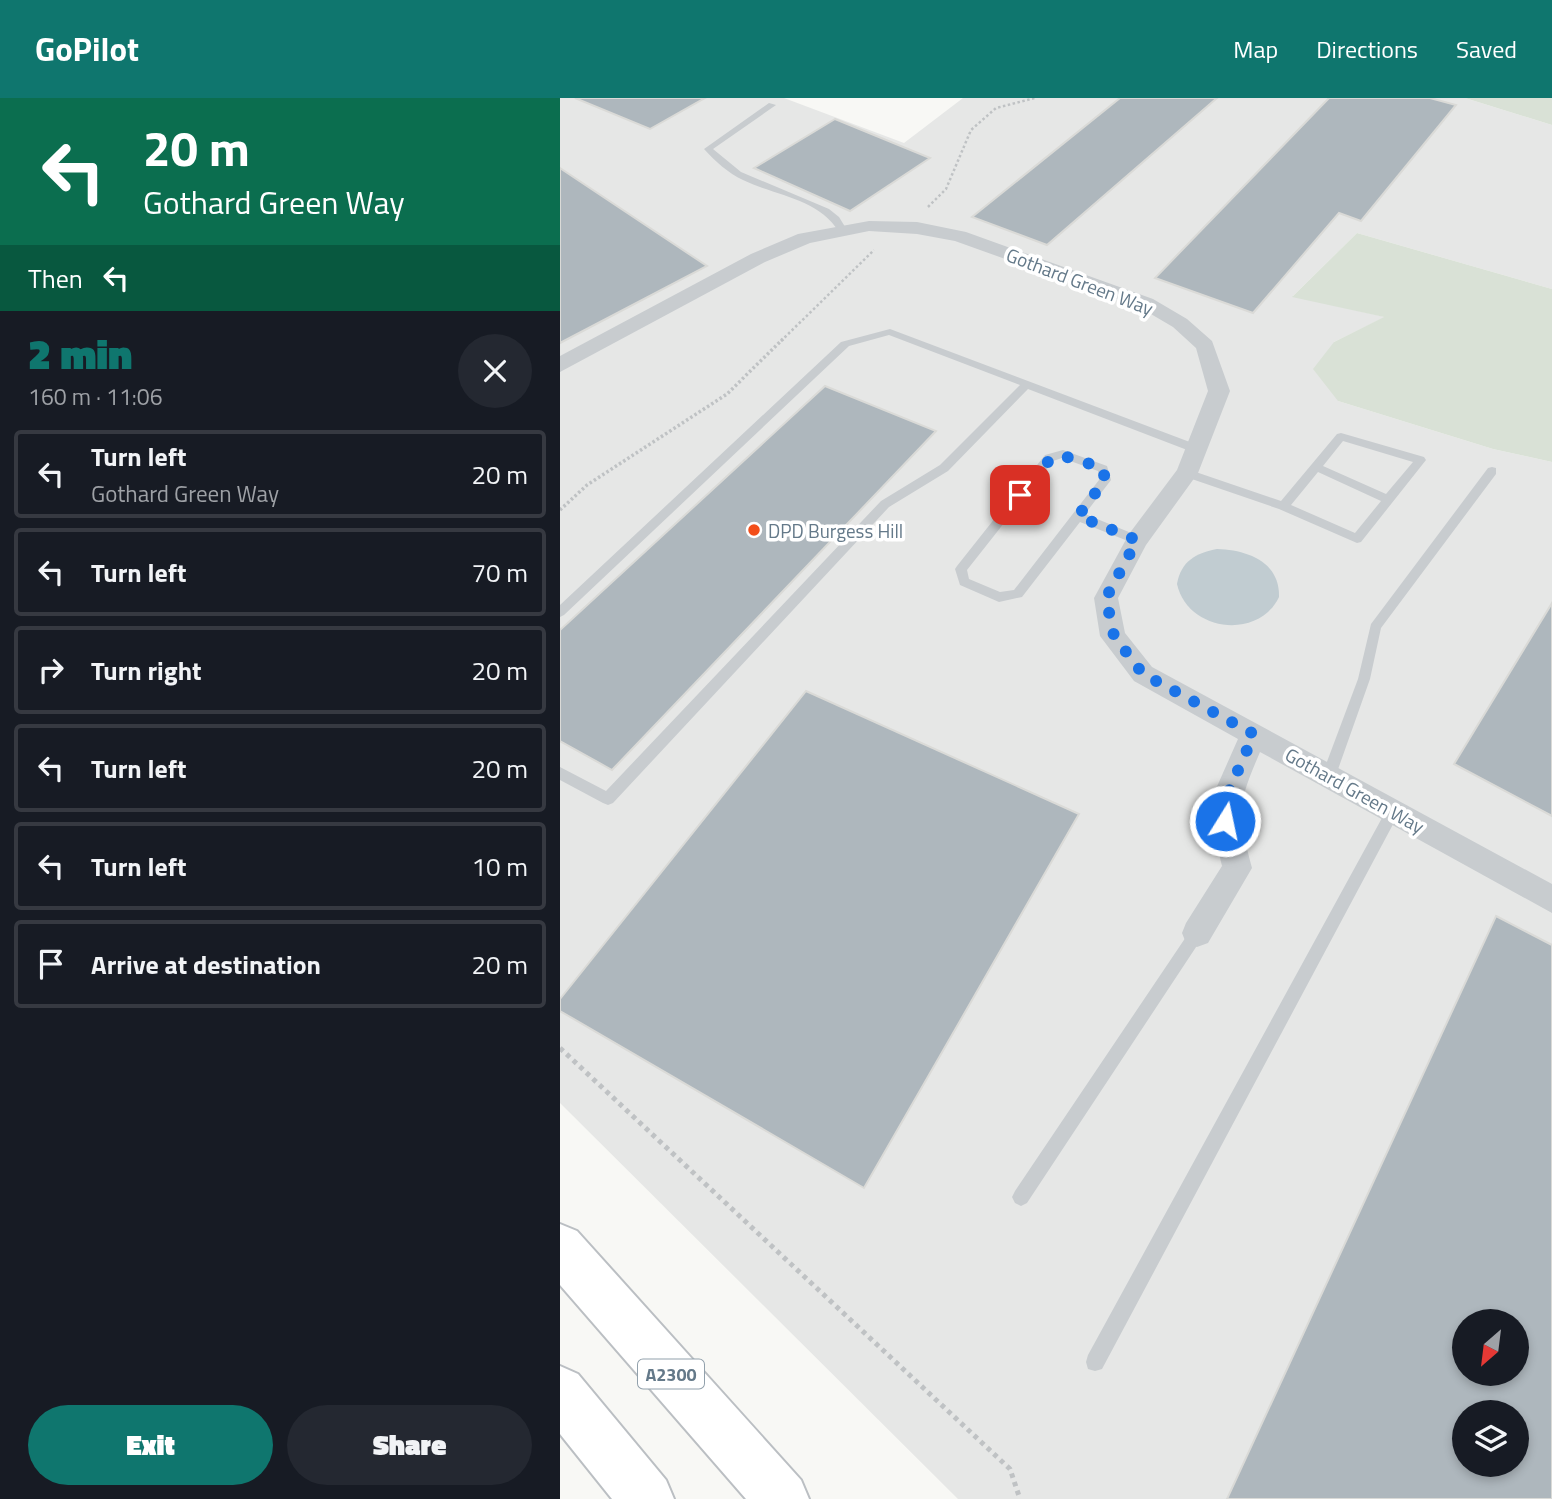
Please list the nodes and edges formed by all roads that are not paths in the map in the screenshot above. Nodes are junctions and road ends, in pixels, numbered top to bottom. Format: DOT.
graph roads {
  1 [pos="772,105"];
  2 [pos="842,230"];
  3 [pos="560,365"];
  4 [pos="1027,384"];
  5 [pos="1199,450"];
  6 [pos="1316,467"];
  7 [pos="1492,471"];
  8 [pos="1187,473"];
  9 [pos="1389,499"];
  10 [pos="1283,506"];
  11 [pos="1078,516"];
  12 [pos="1137,540"];
  13 [pos="560,612"];
  14 [pos="1254,734"];
  15 [pos="560,773"];
  16 [pos="1329,775"];
  17 [pos="1393,811"];
  18 [pos="1552,899"];
  19 [pos="1197,933"];
  20 [pos="1021,1197"];
  21 [pos="560,1248"];
  22 [pos="1095,1362"];
  23 [pos="560,1392"];
  24 [pos="647,1499"];
  25 [pos="782,1499"];
  1 -- 2 [label="lane"];
  2 -- 3 [label="street, Gothard Green Way"];
  2 -- 5 [label="street, Gothard Green Way"];
  4 -- 5 [label="lane"];
  4 -- 13 [label="lane"];
  4 -- 15 [label="lane"];
  5 -- 8 [label="street, Gothard Green Way"];
  6 -- 9 [label="lane"];
  6 -- 9 [label="lane"];
  6 -- 10 [label="lane"];
  7 -- 16 [label="lane"];
  8 -- 10 [label="lane"];
  8 -- 12 [label="street, Gothard Green Way"];
  9 -- 10 [label="lane"];
  11 -- 11 [label="lane"];
  11 -- 12 [label="lane"];
  12 -- 14 [label="street, Gothard Green Way"];
  14 -- 16 [label="street, Gothard Green Way"];
  14 -- 19 [label="street"];
  16 -- 17 [label="street, Gothard Green Way"];
  17 -- 18 [label="street, Gothard Green Way"];
  17 -- 22 [label="lane"];
  19 -- 20 [label="lane"];
  21 -- 25 [label="main road, A2300"];
  23 -- 24 [label="main road"];
}
